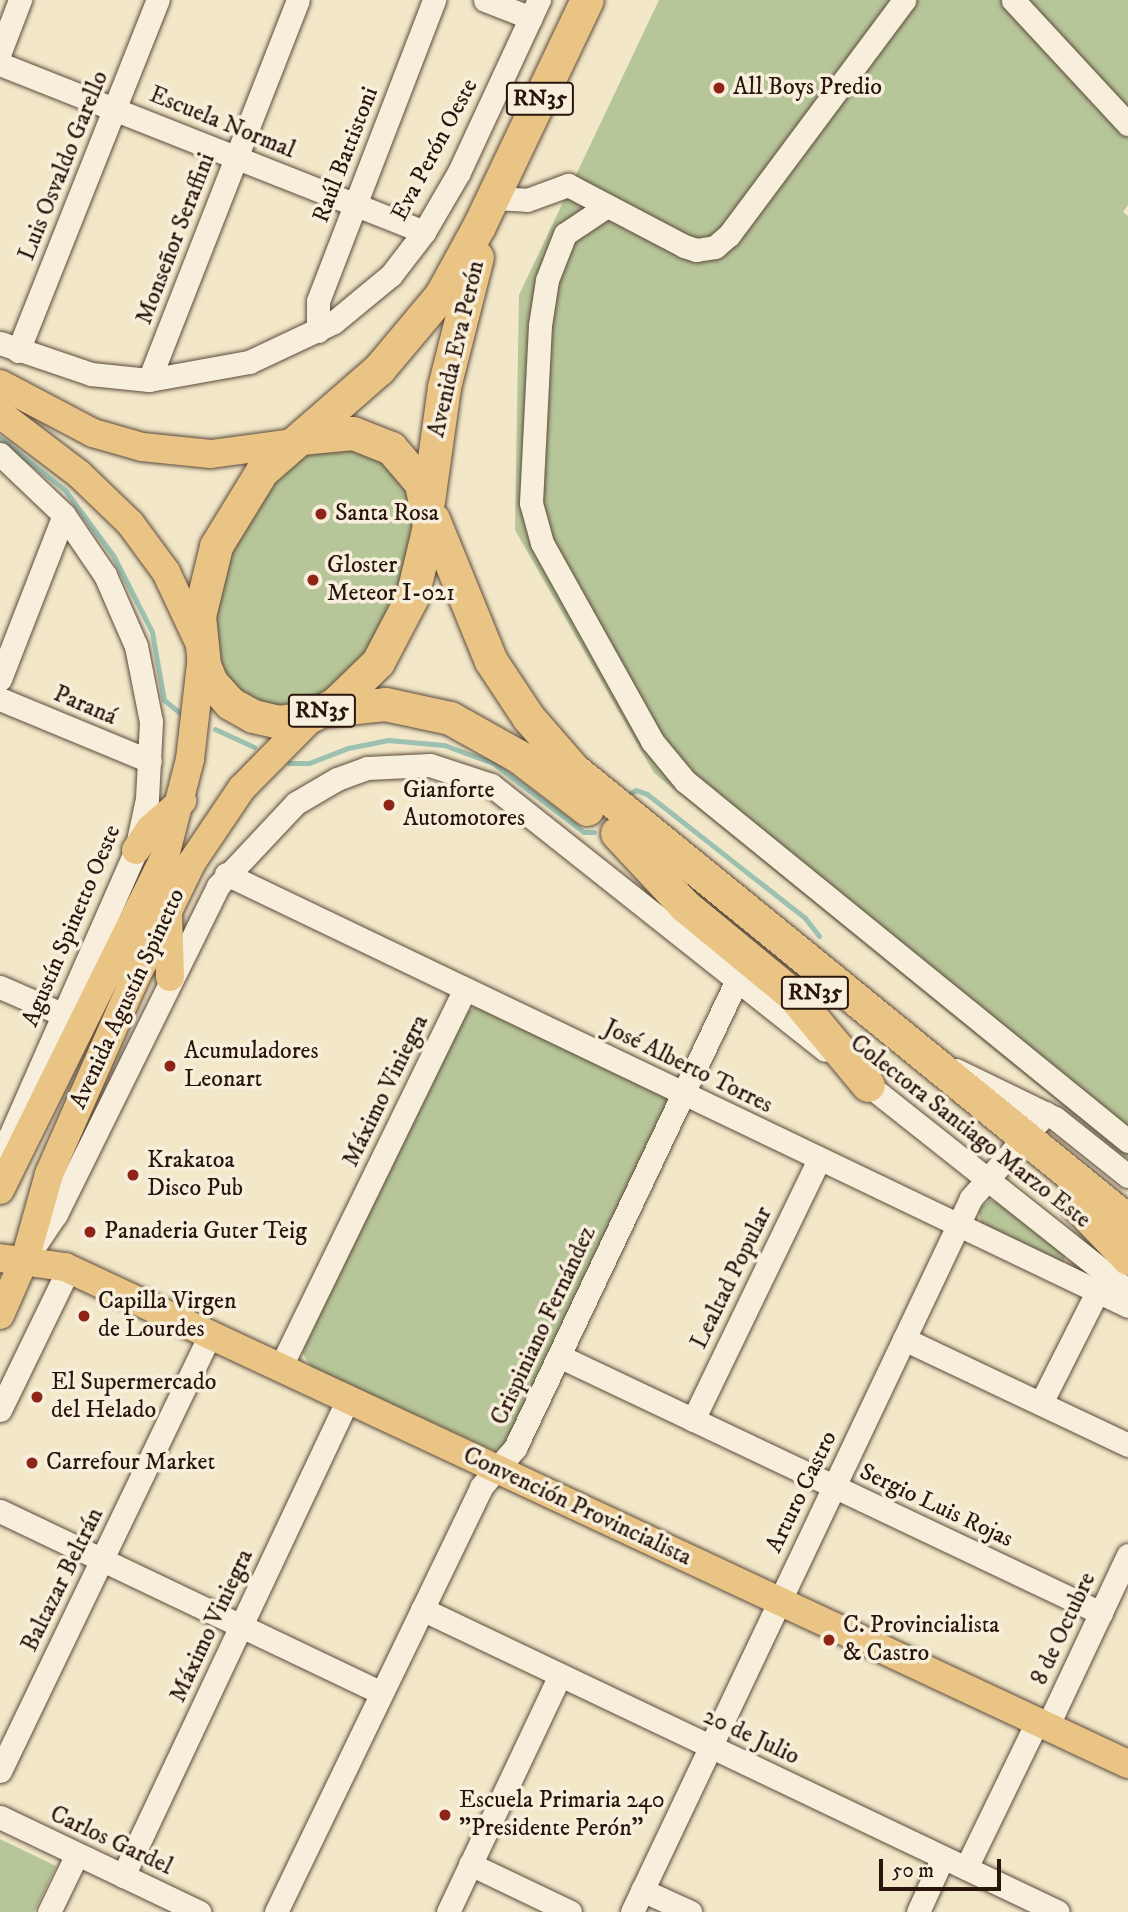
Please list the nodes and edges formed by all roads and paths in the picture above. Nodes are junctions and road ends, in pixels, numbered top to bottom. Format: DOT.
graph roads {
  1 [pos="20,0"];
  2 [pos="158,0"];
  3 [pos="298,0"];
  4 [pos="434,0"];
  5 [pos="485,0"];
  6 [pos="587,0"];
  7 [pos="904,0"];
  8 [pos="1013,0"];
  9 [pos="535,9"];
  10 [pos="0,52"];
  11 [pos="0,64"];
  12 [pos="114,109"];
  13 [pos="1128,124"];
  14 [pos="236,158"];
  15 [pos="493,198"];
  16 [pos="356,205"];
  17 [pos="607,206"];
  18 [pos="424,232"];
  19 [pos="318,331"];
  20 [pos="9,347"];
  21 [pos="149,380"];
  22 [pos="0,384"];
  23 [pos="0,414"];
  24 [pos="297,441"];
  25 [pos="0,454"];
  26 [pos="429,506"];
  27 [pos="64,515"];
  28 [pos="201,650"];
  29 [pos="0,679"];
  30 [pos="0,699"];
  31 [pos="317,714"];
  32 [pos="150,761"];
  33 [pos="182,801"];
  34 [pos="617,833"];
  35 [pos="136,850"];
  36 [pos="226,874"];
  37 [pos="169,907"];
  38 [pos="170,977"];
  39 [pos="737,980"];
  40 [pos="0,987"];
  41 [pos="465,989"];
  42 [pos="64,1015"];
  43 [pos="927,1058"];
  44 [pos="868,1085"];
  45 [pos="683,1094"];
  46 [pos="1046,1113"];
  47 [pos="1128,1141"];
  48 [pos="1019,1146"];
  49 [pos="0,1158"];
  50 [pos="819,1159"];
  51 [pos="1128,1175"];
  52 [pos="987,1181"];
  53 [pos="0,1190"];
  54 [pos="1077,1205"];
  55 [pos="1123,1216"];
  56 [pos="958,1226"];
  57 [pos="1128,1246"];
  58 [pos="1128,1258"];
  59 [pos="12,1260"];
  60 [pos="69,1268"];
  61 [pos="1128,1291"];
  62 [pos="1097,1292"];
  63 [pos="1128,1306"];
  64 [pos="0,1315"];
  65 [pos="210,1335"];
  66 [pos="904,1339"];
  67 [pos="559,1356"];
  68 [pos="280,1367"];
  69 [pos="348,1399"];
  70 [pos="1041,1403"];
  71 [pos="0,1410"];
  72 [pos="693,1420"];
  73 [pos="1128,1445"];
  74 [pos="495,1468"];
  75 [pos="834,1486"];
  76 [pos="0,1511"];
  77 [pos="1128,1555"];
  78 [pos="102,1560"];
  79 [pos="779,1601"];
  80 [pos="422,1609"];
  81 [pos="1101,1613"];
  82 [pos="241,1626"];
  83 [pos="560,1675"];
  84 [pos="381,1693"];
  85 [pos="1042,1724"];
  86 [pos="710,1746"];
  87 [pos="1128,1765"];
  88 [pos="0,1771"];
  89 [pos="0,1817"];
  90 [pos="77,1854"];
  91 [pos="943,1857"];
  92 [pos="470,1864"];
  93 [pos="966,1868"];
  94 [pos="123,1876"];
  95 [pos="642,1890"];
  96 [pos="194,1911"];
  97 [pos="48,1912"];
  98 [pos="276,1912"];
  99 [pos="448,1912"];
  100 [pos="570,1912"];
  101 [pos="632,1912"];
  102 [pos="690,1912"];
  103 [pos="918,1912"];
  104 [pos="1058,1912"];
  1 -- 10 [label="street"];
  2 -- 12 [label="street, Luis Osvaldo Garello"];
  3 -- 14 [label="street, Monseñor Seraffini"];
  4 -- 16 [label="street, Raúl Battistoni"];
  5 -- 9 [label="street"];
  6 -- 15 [label="highway, Avenida Eva Perón / RN35"];
  7 -- 17 [label="street"];
  8 -- 13 [label="street"];
  9 -- 18 [label="street, Eva Perón Oeste"];
  11 -- 12 [label="street, Escuela Normal"];
  12 -- 14 [label="street, Escuela Normal"];
  12 -- 20 [label="street, Luis Osvaldo Garello"];
  14 -- 16 [label="street, Escuela Normal"];
  14 -- 21 [label="street, Monseñor Seraffini"];
  15 -- 17 [label="street"];
  15 -- 24 [label="highway, Avenida Eva Perón / RN35"];
  15 -- 26 [label="highway, Avenida Eva Perón / RN35"];
  16 -- 18 [label="street, Escuela Normal"];
  16 -- 19 [label="street, Raúl Battistoni"];
  17 -- 47 [label="street"];
  18 -- 19 [label="street, Eva Perón Oeste"];
  19 -- 21 [label="street, Eva Perón Oeste"];
  20 -- 21 [label="street, Eva Perón Oeste"];
  22 -- 24 [label="main road"];
  23 -- 28 [label="main road"];
  24 -- 26 [label="highway, RN35"];
  24 -- 28 [label="highway, RN35"];
  25 -- 27 [label="street, Agustín Spinetto Oeste"];
  26 -- 31 [label="highway, RN35"];
  26 -- 43 [label="highway, RN35"];
  27 -- 29 [label="street"];
  27 -- 32 [label="street, Agustín Spinetto Oeste"];
  28 -- 31 [label="highway, RN35"];
  28 -- 33 [label="main road, Avenida Agustín Spinetto"];
  30 -- 32 [label="street, Paraná"];
  31 -- 34 [label="highway, RN35"];
  31 -- 37 [label="main road, Avenida Agustín Spinetto"];
  32 -- 35 [label="street, Agustín Spinetto Oeste"];
  33 -- 35 [label="main road"];
  33 -- 53 [label="main road, Avenida Agustín Spinetto"];
  34 -- 44 [label="highway"];
  34 -- 48 [label="highway, RN35"];
  35 -- 42 [label="street, Agustín Spinetto Oeste"];
  36 -- 38 [label="street, Colectora Santiago Marzo Este"];
  36 -- 39 [label="street, Colectora Santiago Marzo Este"];
  36 -- 41 [label="street, José Alberto Torres"];
  37 -- 38 [label="main road"];
  37 -- 59 [label="main road, Avenida Agustín Spinetto"];
  38 -- 59 [label="street, Colectora Santiago Marzo Este"];
  39 -- 44 [label="street, Colectora Santiago Marzo Este"];
  39 -- 45 [label="street, Crispiniano Fernández"];
  40 -- 42 [label="street"];
  41 -- 45 [label="street, José Alberto Torres"];
  41 -- 68 [label="street, Máximo Viniegra"];
  42 -- 49 [label="street, Agustín Spinetto Oeste"];
  43 -- 46 [label="street, Colectora Santiago Marzo Este"];
  43 -- 48 [label="highway, RN35"];
  44 -- 52 [label="street, Colectora Santiago Marzo Este"];
  45 -- 50 [label="street, José Alberto Torres"];
  45 -- 67 [label="street, Crispiniano Fernández"];
  46 -- 48 [label="street, Arturo Castro"];
  46 -- 51 [label="street, Colectora Santiago Marzo Este"];
  48 -- 52 [label="street, Arturo Castro"];
  48 -- 54 [label="highway, RN35"];
  48 -- 55 [label="highway, RN35"];
  50 -- 56 [label="street, José Alberto Torres"];
  50 -- 72 [label="street, Lealtad Popular"];
  52 -- 56 [label="street, Arturo Castro"];
  52 -- 61 [label="street, Colectora Santiago Marzo Este"];
  54 -- 57 [label="highway, RN35"];
  54 -- 58 [label="highway"];
  56 -- 62 [label="street, José Alberto Torres"];
  56 -- 66 [label="street, Arturo Castro"];
  59 -- 60 [label="main road, Convención Provincialista"];
  59 -- 64 [label="main road, Avenida Agustín Spinetto"];
  60 -- 65 [label="main road, Convención Provincialista"];
  60 -- 71 [label="street"];
  62 -- 63 [label="street, José Alberto Torres"];
  62 -- 70 [label="street"];
  65 -- 68 [label="main road, Convención Provincialista"];
  65 -- 78 [label="street, Baltazar Beltrán"];
  66 -- 70 [label="street"];
  66 -- 75 [label="street, Arturo Castro"];
  67 -- 72 [label="street, Sergio Luis Rojas"];
  67 -- 74 [label="street, Crispiniano Fernández"];
  68 -- 69 [label="main road, Convención Provincialista"];
  69 -- 74 [label="main road, Convención Provincialista"];
  69 -- 82 [label="street, Máximo Viniegra"];
  70 -- 73 [label="street"];
  72 -- 75 [label="street, Sergio Luis Rojas"];
  74 -- 79 [label="main road, Convención Provincialista"];
  74 -- 80 [label="street, Crispiniano Fernández"];
  75 -- 79 [label="street, Arturo Castro"];
  75 -- 81 [label="street, Sergio Luis Rojas"];
  76 -- 78 [label="street"];
  77 -- 81 [label="street, 8 de Octubre"];
  78 -- 82 [label="street"];
  78 -- 88 [label="street, Baltazar Beltrán"];
  79 -- 85 [label="main road, Convención Provincialista"];
  79 -- 86 [label="street, Arturo Castro"];
  80 -- 83 [label="street, 20 de Julio"];
  80 -- 84 [label="street, Crispiniano Fernández"];
  81 -- 85 [label="street, 8 de Octubre"];
  82 -- 84 [label="street"];
  82 -- 94 [label="street, Máximo Viniegra"];
  83 -- 86 [label="street, 20 de Julio"];
  83 -- 92 [label="street"];
  84 -- 98 [label="street, Crispiniano Fernández"];
  85 -- 87 [label="main road, Convención Provincialista"];
  85 -- 93 [label="street, 8 de Octubre"];
  86 -- 91 [label="street, 20 de Julio"];
  86 -- 95 [label="street, Arturo Castro"];
  89 -- 90 [label="street, Carlos Gardel"];
  90 -- 94 [label="street, Carlos Gardel"];
  90 -- 97 [label="street"];
  91 -- 93 [label="street, 20 de Julio"];
  91 -- 103 [label="street"];
  92 -- 99 [label="street"];
  92 -- 100 [label="street"];
  93 -- 104 [label="street, 20 de Julio"];
  94 -- 96 [label="street, Carlos Gardel"];
  95 -- 101 [label="street, Arturo Castro"];
  95 -- 102 [label="street"];
}
